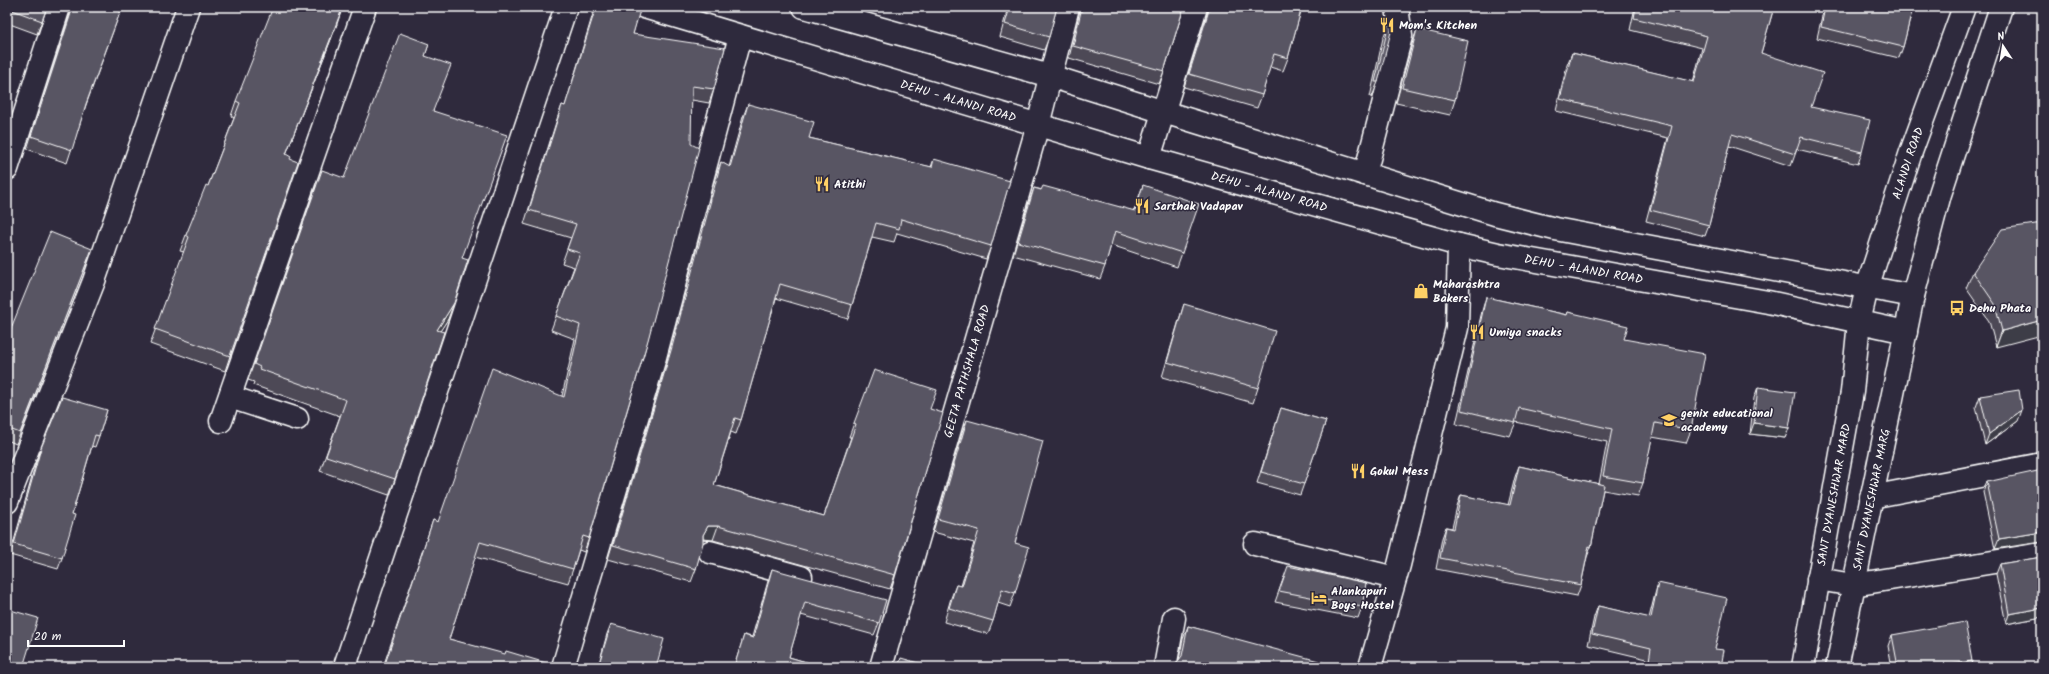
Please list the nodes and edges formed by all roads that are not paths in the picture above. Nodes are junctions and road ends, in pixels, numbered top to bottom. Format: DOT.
graph roads {
  1 [pos="59,7"];
  2 [pos="188,7"];
  3 [pos="365,7"];
  4 [pos="566,7"];
  5 [pos="644,7"];
  6 [pos="804,7"];
  7 [pos="1068,7"];
  8 [pos="1196,7"];
  9 [pos="1397,7"];
  10 [pos="1964,7"];
  11 [pos="2001,7"];
  12 [pos="740,36"];
  13 [pos="1050,76"];
  14 [pos="1164,112"];
  15 [pos="1038,125"];
  16 [pos="1150,158"];
  17 [pos="7,169"];
  18 [pos="1365,174"];
  19 [pos="1459,245"];
  20 [pos="1867,288"];
  21 [pos="1913,296"];
  22 [pos="1859,322"];
  23 [pos="1906,332"];
  24 [pos="230,397"];
  25 [pos="296,419"];
  26 [pos="221,421"];
  27 [pos="2042,464"];
  28 [pos="1871,497"];
  29 [pos="7,502"];
  30 [pos="1255,544"];
  31 [pos="710,552"];
  32 [pos="2042,554"];
  33 [pos="1395,578"];
  34 [pos="1818,579"];
  35 [pos="824,583"];
  36 [pos="1854,585"];
  37 [pos="877,598"];
  38 [pos="900,604"];
  39 [pos="1174,618"];
  40 [pos="345,666"];
  41 [pos="563,667"];
  42 [pos="881,667"];
  43 [pos="1165,667"];
  44 [pos="1370,667"];
  45 [pos="1802,667"];
  46 [pos="1837,667"];
  1 -- 17 [label="street"];
  2 -- 29 [label="street"];
  3 -- 24 [label="street"];
  4 -- 40 [label="street"];
  5 -- 12 [label="street, DEHU - ALANDI ROAD"];
  6 -- 13 [label="street"];
  7 -- 13 [label="street, GEETA PATHSHALA ROAD"];
  8 -- 14 [label="street"];
  9 -- 18 [label="street"];
  10 -- 20 [label="street, ALANDI ROAD"];
  11 -- 21 [label="street, SANT DYANESHWAR MARG"];
  12 -- 15 [label="street, DEHU - ALANDI ROAD"];
  12 -- 41 [label="street"];
  13 -- 14 [label="street"];
  13 -- 15 [label="street, GEETA PATHSHALA ROAD"];
  14 -- 16 [label="street"];
  14 -- 18 [label="street"];
  15 -- 16 [label="street, DEHU - ALANDI ROAD"];
  15 -- 38 [label="street, GEETA PATHSHALA ROAD"];
  16 -- 19 [label="street, DEHU - ALANDI ROAD"];
  18 -- 20 [label="street"];
  19 -- 22 [label="street, DEHU - ALANDI ROAD"];
  19 -- 33 [label="street"];
  20 -- 21 [label="street"];
  20 -- 22 [label="street, ALANDI ROAD"];
  21 -- 23 [label="street, SANT DYANESHWAR MARG"];
  22 -- 23 [label="street, DEHU - ALANDI ROAD"];
  22 -- 34 [label="street, SANT DYANESHWAR MARD"];
  23 -- 28 [label="street, SANT DYANESHWAR MARG"];
  24 -- 25 [label="street"];
  24 -- 26 [label="street"];
  27 -- 28 [label="street"];
  28 -- 36 [label="street, SANT DYANESHWAR MARG"];
  30 -- 33 [label="street"];
  31 -- 35 [label="street"];
  32 -- 36 [label="street"];
  33 -- 44 [label="street"];
  34 -- 36 [label="street"];
  34 -- 45 [label="street, SANT DYANESHWAR MARD"];
  36 -- 46 [label="street, SANT DYANESHWAR MARG"];
  37 -- 38 [label="street"];
  38 -- 42 [label="street, GEETA PATHSHALA ROAD"];
  39 -- 43 [label="street"];
}
